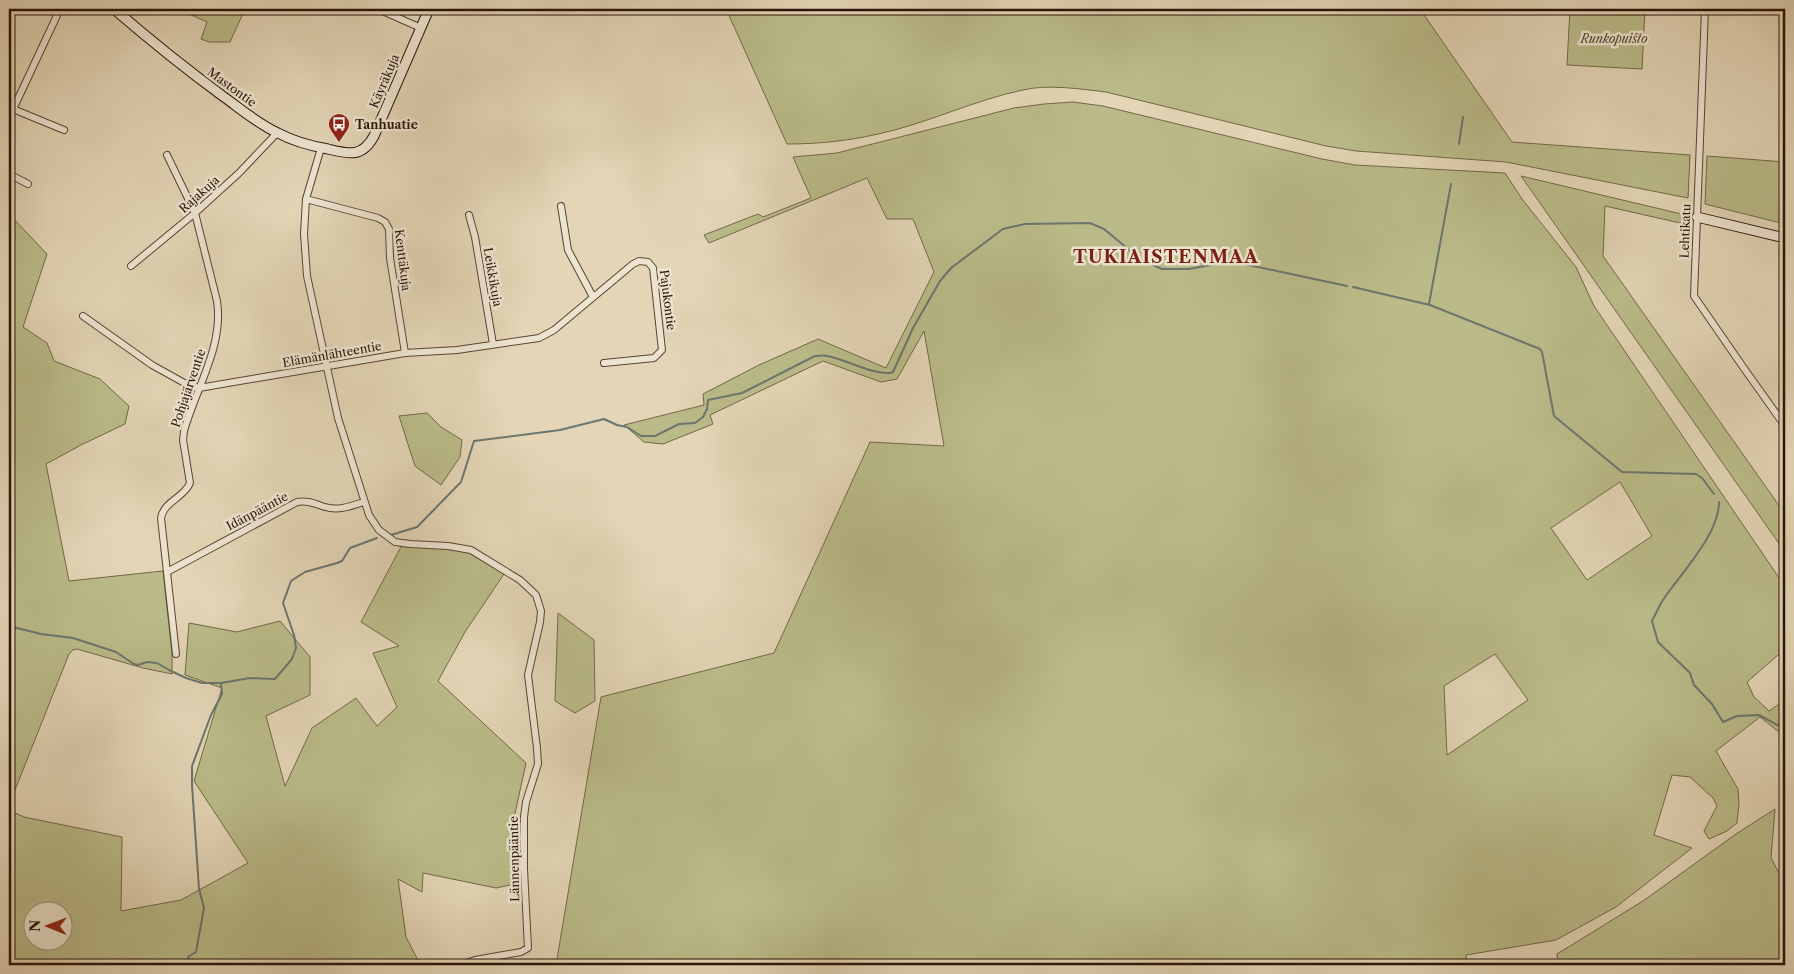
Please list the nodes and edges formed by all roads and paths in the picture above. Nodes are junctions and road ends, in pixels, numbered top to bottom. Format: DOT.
graph roads {
  1 [pos="60,9"];
  2 [pos="114,9"];
  3 [pos="378,9"];
  4 [pos="429,9"];
  5 [pos="1705,9"];
  6 [pos="421,28"];
  7 [pos="13,109"];
  8 [pos="9,118"];
  9 [pos="64,130"];
  10 [pos="277,133"];
  11 [pos="321,148"];
  12 [pos="352,153"];
  13 [pos="167,154"];
  14 [pos="9,174"];
  15 [pos="28,184"];
  16 [pos="306,199"];
  17 [pos="561,206"];
  18 [pos="195,213"];
  19 [pos="468,215"];
  20 [pos="1697,217"];
  21 [pos="1785,238"];
  22 [pos="131,266"];
  23 [pos="593,297"];
  24 [pos="83,316"];
  25 [pos="493,344"];
  26 [pos="405,353"];
  27 [pos="604,363"];
  28 [pos="328,366"];
  29 [pos="199,388"];
  30 [pos="1785,426"];
  31 [pos="364,502"];
  32 [pos="167,572"];
  33 [pos="176,654"];
  34 [pos="464,965"];
  1 -- 7 [label="street"];
  2 -- 10 [label="street, Mastontie"];
  3 -- 6 [label="street"];
  4 -- 6 [label="street, Käyräkuja"];
  5 -- 20 [label="street, Lehtikatu"];
  6 -- 12 [label="street, Käyräkuja"];
  7 -- 8 [label="street"];
  7 -- 9 [label="street"];
  10 -- 11 [label="street, Mastontie"];
  10 -- 18 [label="street, Rajakuja"];
  11 -- 12 [label="street, Mastontie"];
  11 -- 16 [label="street"];
  13 -- 18 [label="street, Pohjajärventie"];
  14 -- 15 [label="street"];
  16 -- 26 [label="street, Kenttäkuja"];
  16 -- 28 [label="street"];
  17 -- 23 [label="street"];
  18 -- 22 [label="street, Rajakuja"];
  18 -- 29 [label="street, Pohjajärventie"];
  19 -- 25 [label="street, Leikkikuja"];
  20 -- 21 [label="street"];
  20 -- 30 [label="street, Lehtikatu"];
  23 -- 25 [label="street, Elämänlähteentie"];
  23 -- 27 [label="street, Pajukontie"];
  24 -- 29 [label="street"];
  25 -- 26 [label="street, Elämänlähteentie"];
  26 -- 28 [label="street, Elämänlähteentie"];
  28 -- 29 [label="street, Elämänlähteentie"];
  28 -- 31 [label="street"];
  29 -- 32 [label="street, Pohjajärventie"];
  31 -- 32 [label="street, Idänpääntie"];
  31 -- 34 [label="street, Lännenpääntie"];
  32 -- 33 [label="street, Pohjajärventie"];
}
